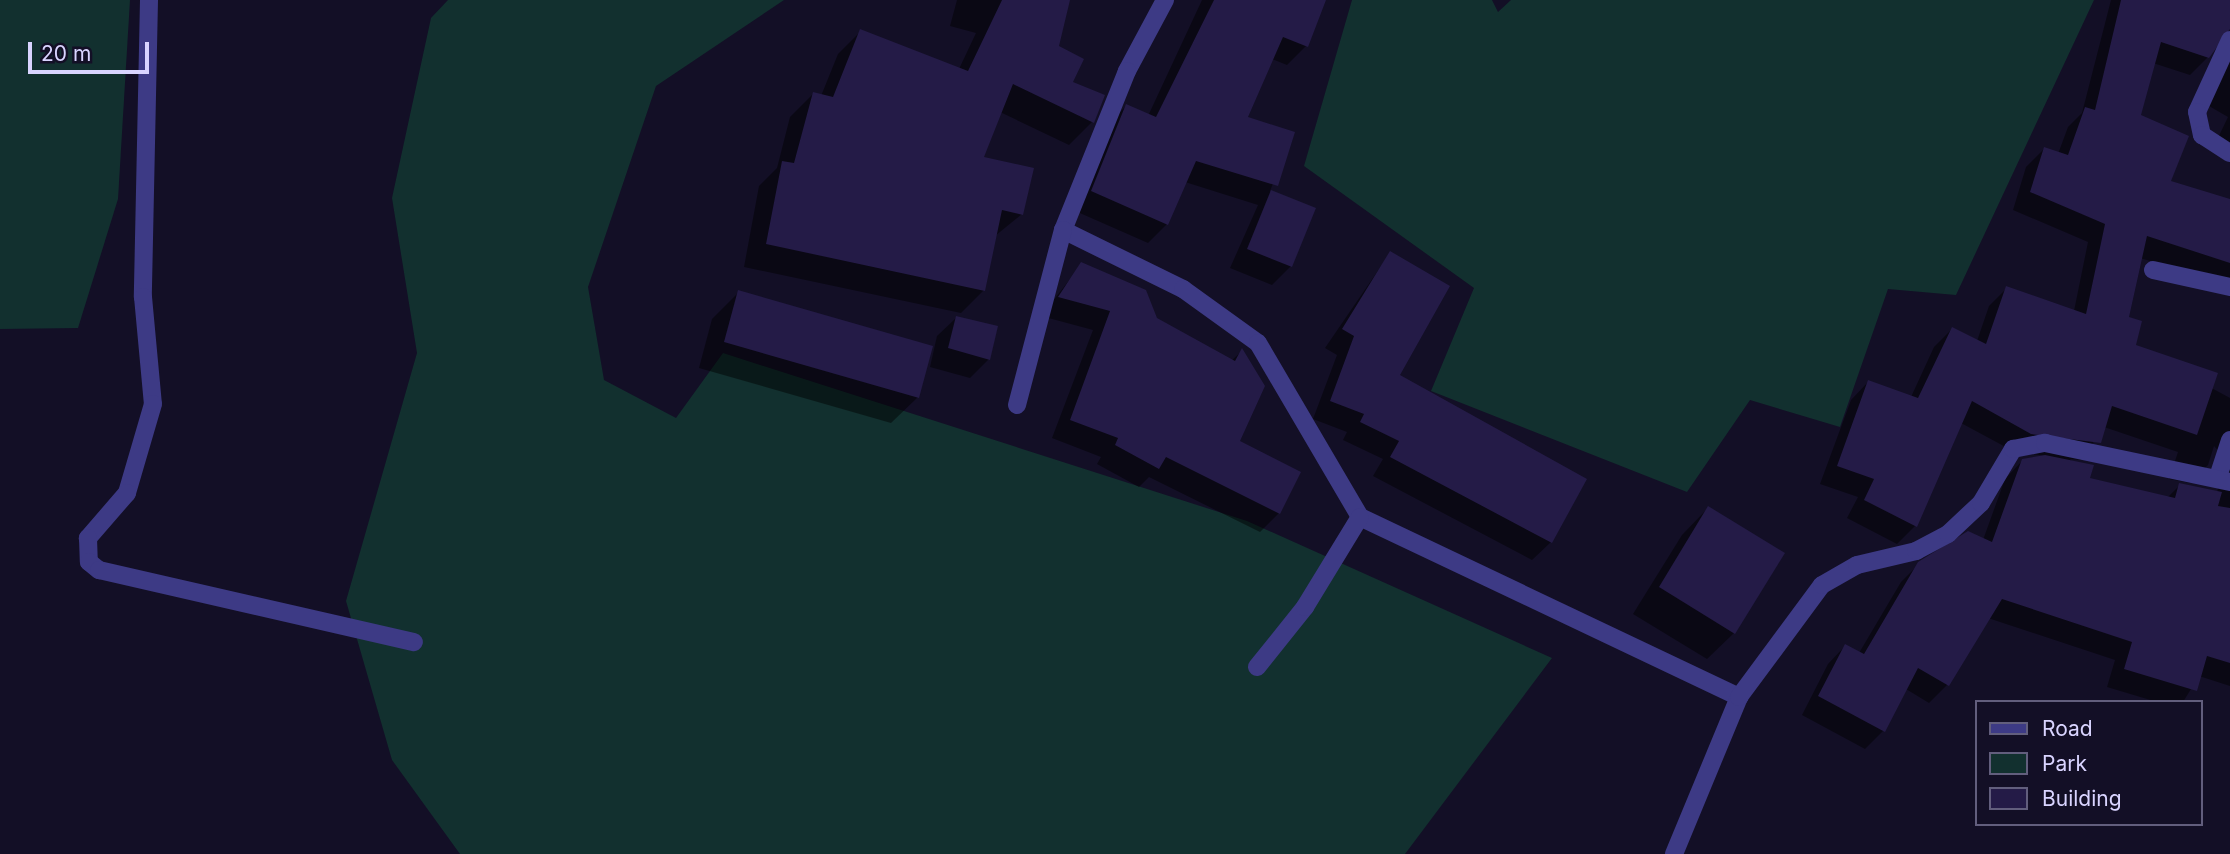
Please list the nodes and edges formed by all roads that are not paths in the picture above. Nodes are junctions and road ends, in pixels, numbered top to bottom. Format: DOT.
graph roads {
  1 [pos="149,0"];
  2 [pos="1165,0"];
  3 [pos="2230,40"];
  4 [pos="2230,153"];
  5 [pos="1063,230"];
  6 [pos="2153,270"];
  7 [pos="2230,286"];
  8 [pos="1017,405"];
  9 [pos="2230,440"];
  10 [pos="2224,480"];
  11 [pos="1360,517"];
  12 [pos="414,642"];
  13 [pos="1257,667"];
  14 [pos="1739,697"];
  15 [pos="1674,854"];
  1 -- 12 [label="street"];
  2 -- 5 [label="street"];
  3 -- 4 [label="street"];
  5 -- 8 [label="street"];
  5 -- 11 [label="street"];
  6 -- 7 [label="street"];
  9 -- 10 [label="street"];
  10 -- 14 [label="street"];
  11 -- 13 [label="street"];
  11 -- 14 [label="street"];
  14 -- 15 [label="street"];
}
